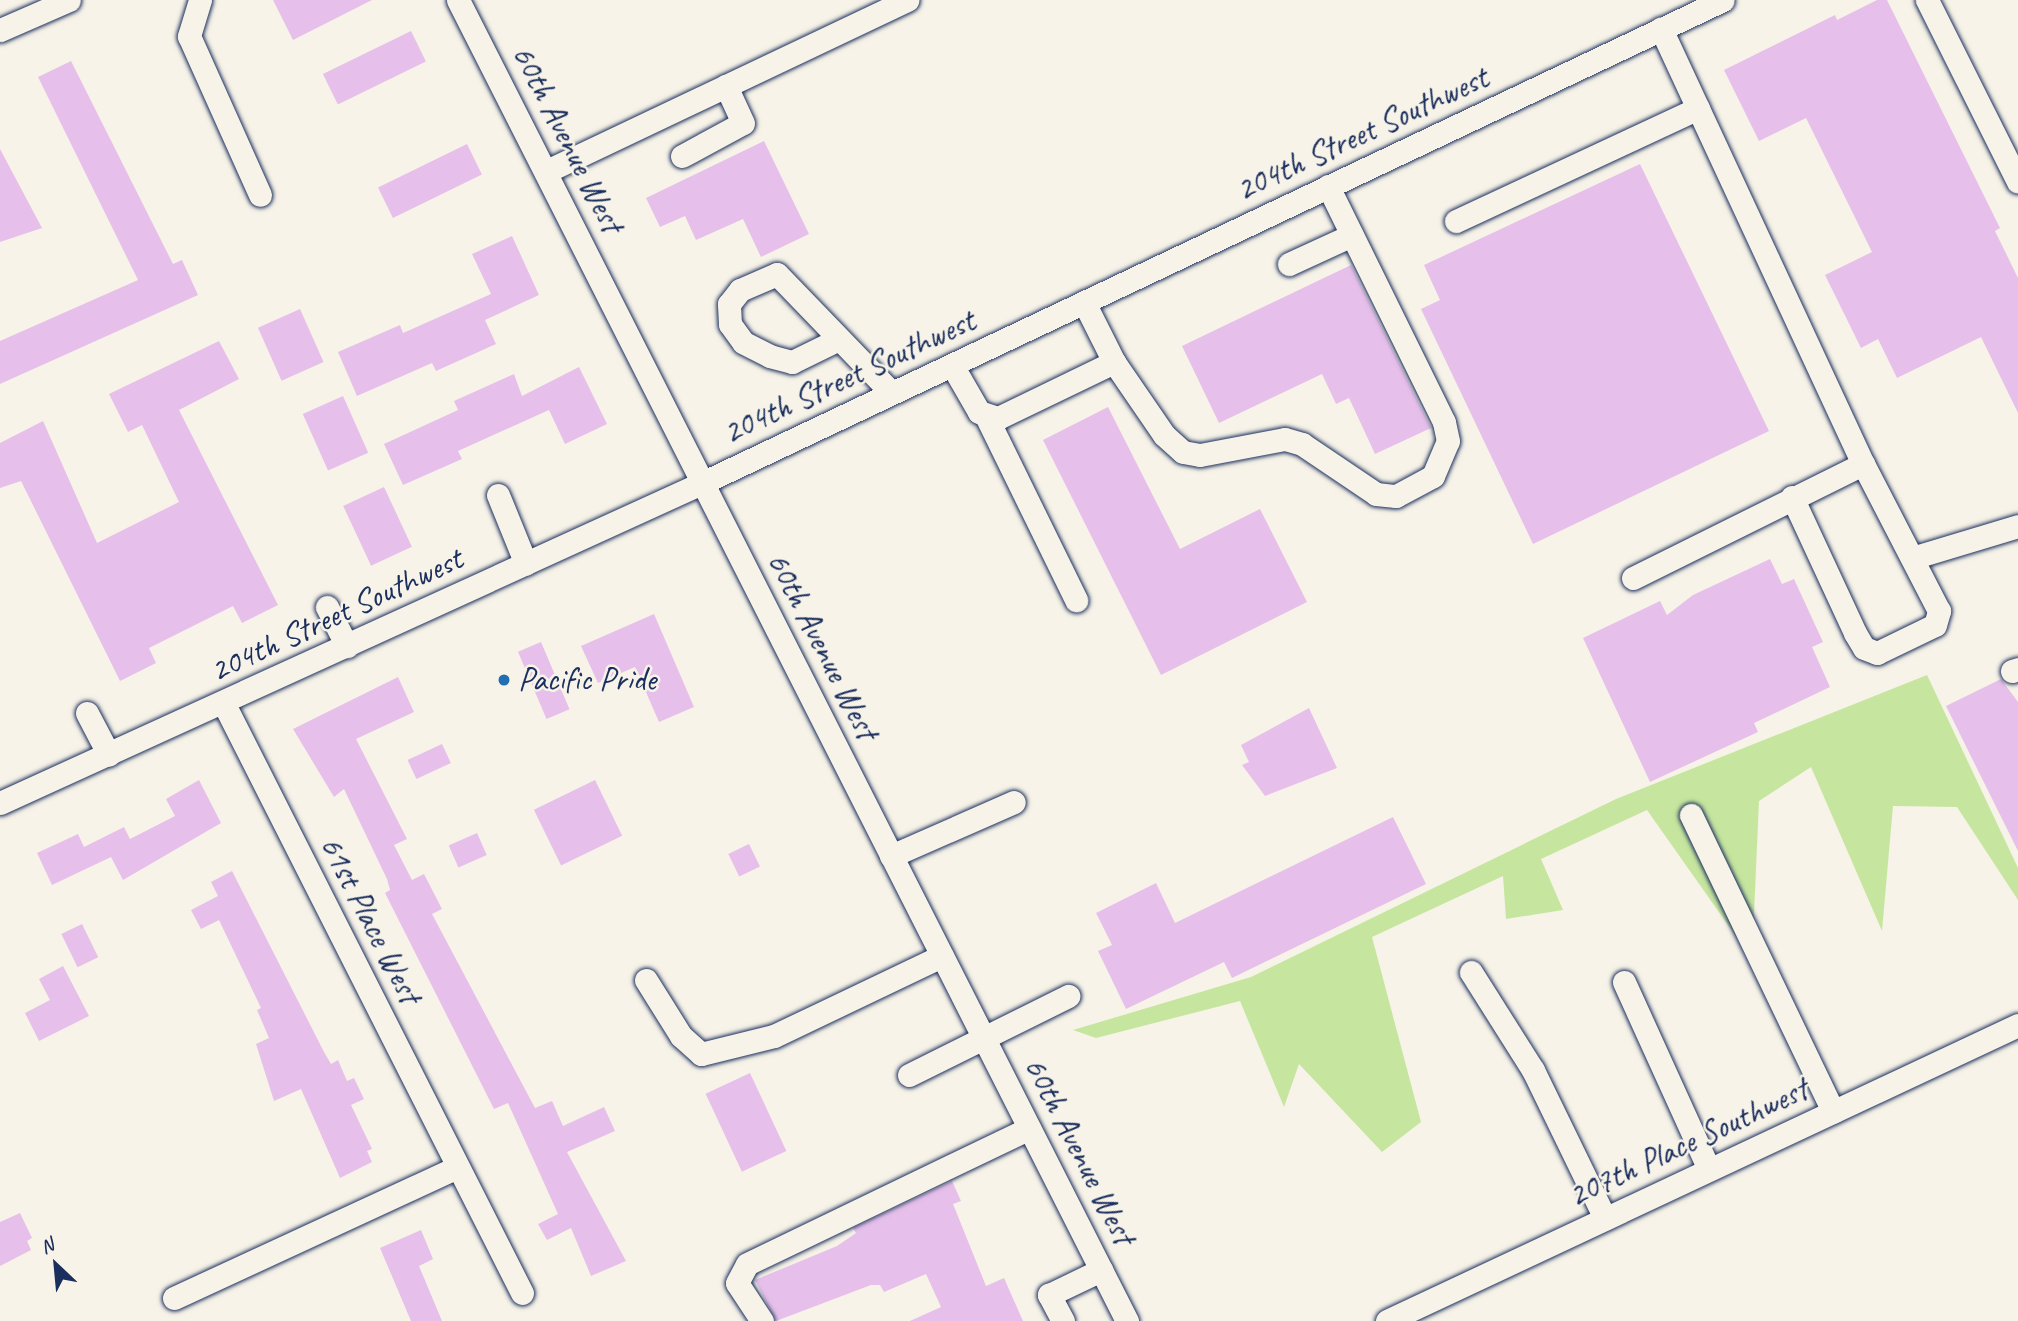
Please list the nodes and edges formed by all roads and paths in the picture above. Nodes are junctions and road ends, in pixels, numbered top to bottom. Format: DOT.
graph roads {
  1 [pos="69,0"];
  2 [pos="200,0"];
  3 [pos="458,0"];
  4 [pos="908,0"];
  5 [pos="1723,0"];
  6 [pos="1927,0"];
  7 [pos="1661,29"];
  8 [pos="0,30"];
  9 [pos="726,86"];
  10 [pos="1698,108"];
  11 [pos="682,156"];
  12 [pos="547,171"];
  13 [pos="2018,182"];
  14 [pos="1328,186"];
  15 [pos="260,195"];
  16 [pos="1456,221"];
  17 [pos="1352,235"];
  18 [pos="1289,264"];
  19 [pos="1084,302"];
  20 [pos="837,340"];
  21 [pos="1114,362"];
  22 [pos="952,365"];
  23 [pos="892,393"];
  24 [pos="987,418"];
  25 [pos="1863,464"];
  26 [pos="702,483"];
  27 [pos="498,495"];
  28 [pos="1792,498"];
  29 [pos="2018,526"];
  30 [pos="1912,558"];
  31 [pos="526,564"];
  32 [pos="1633,578"];
  33 [pos="1076,600"];
  34 [pos="327,607"];
  35 [pos="347,646"];
  36 [pos="224,704"];
  37 [pos="88,713"];
  38 [pos="109,755"];
  39 [pos="1014,802"];
  40 [pos="0,803"];
  41 [pos="1691,815"];
  42 [pos="891,856"];
  43 [pos="942,956"];
  44 [pos="1471,972"];
  45 [pos="646,980"];
  46 [pos="1624,982"];
  47 [pos="1068,996"];
  48 [pos="2018,1025"];
  49 [pos="984,1038"];
  50 [pos="909,1075"];
  51 [pos="1833,1112"];
  52 [pos="1029,1128"];
  53 [pos="457,1167"];
  54 [pos="1709,1169"];
  55 [pos="1605,1218"];
  56 [pos="1101,1270"];
  57 [pos="522,1293"];
  58 [pos="174,1298"];
  59 [pos="762,1321"];
  60 [pos="1063,1321"];
  61 [pos="1127,1321"];
  62 [pos="1387,1321"];
  1 -- 8 [label="street"];
  2 -- 15 [label="street"];
  3 -- 12 [label="street, 60th Avenue West"];
  4 -- 9 [label="street"];
  5 -- 7 [label="street, 204th Street Southwest"];
  6 -- 13 [label="street"];
  7 -- 10 [label="street"];
  7 -- 14 [label="street, 204th Street Southwest"];
  9 -- 11 [label="street"];
  9 -- 12 [label="street"];
  10 -- 16 [label="street"];
  10 -- 25 [label="street"];
  12 -- 26 [label="street, 60th Avenue West"];
  14 -- 17 [label="street"];
  14 -- 19 [label="street, 204th Street Southwest"];
  17 -- 18 [label="street"];
  17 -- 21 [label="street"];
  19 -- 21 [label="street"];
  19 -- 22 [label="street, 204th Street Southwest"];
  20 -- 20 [label="street"];
  20 -- 23 [label="street"];
  21 -- 24 [label="street"];
  22 -- 23 [label="street, 204th Street Southwest"];
  22 -- 24 [label="street"];
  23 -- 26 [label="street, 204th Street Southwest"];
  24 -- 33 [label="street"];
  25 -- 28 [label="street"];
  25 -- 30 [label="street"];
  26 -- 31 [label="street, 204th Street Southwest"];
  26 -- 42 [label="street, 60th Avenue West"];
  27 -- 31 [label="street"];
  28 -- 30 [label="street"];
  28 -- 32 [label="street"];
  29 -- 30 [label="street"];
  31 -- 35 [label="street, 204th Street Southwest"];
  34 -- 35 [label="street"];
  35 -- 36 [label="street, 204th Street Southwest"];
  36 -- 38 [label="street, 204th Street Southwest"];
  36 -- 53 [label="street, 61st Place West"];
  37 -- 38 [label="street"];
  38 -- 40 [label="street, 204th Street Southwest"];
  39 -- 42 [label="street"];
  41 -- 51 [label="street"];
  42 -- 43 [label="street, 60th Avenue West"];
  43 -- 45 [label="street"];
  43 -- 49 [label="street, 60th Avenue West"];
  44 -- 55 [label="street"];
  46 -- 54 [label="street"];
  47 -- 49 [label="street"];
  48 -- 51 [label="street, 207th Place Southwest"];
  49 -- 50 [label="street"];
  49 -- 52 [label="street, 60th Avenue West"];
  51 -- 54 [label="street, 207th Place Southwest"];
  52 -- 56 [label="street, 60th Avenue West"];
  52 -- 59 [label="street"];
  53 -- 57 [label="street, 61st Place West"];
  53 -- 58 [label="street"];
  54 -- 55 [label="street, 207th Place Southwest"];
  55 -- 62 [label="street, 207th Place Southwest"];
  56 -- 60 [label="street"];
  56 -- 61 [label="street, 60th Avenue West"];
}
